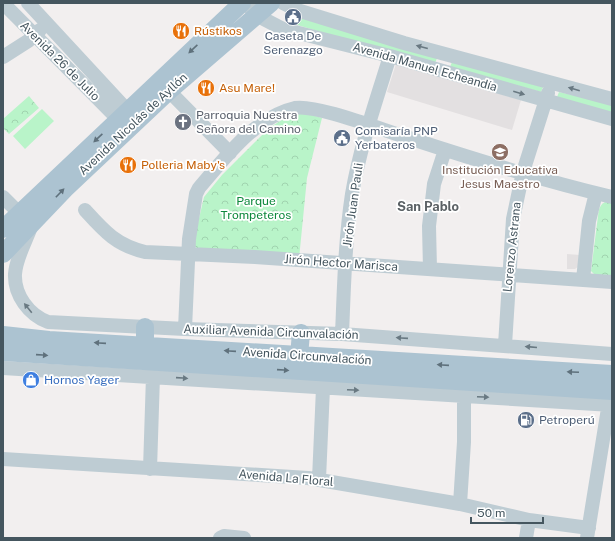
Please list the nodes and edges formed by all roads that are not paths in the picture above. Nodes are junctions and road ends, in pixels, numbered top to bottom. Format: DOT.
graph roads {
  1 [pos="3,3"];
  2 [pos="28,3"];
  3 [pos="244,3"];
  4 [pos="271,3"];
  5 [pos="283,3"];
  6 [pos="258,16"];
  7 [pos="47,22"];
  8 [pos="34,36"];
  9 [pos="444,53"];
  10 [pos="390,56"];
  11 [pos="3,57"];
  12 [pos="439,70"];
  13 [pos="551,82"];
  14 [pos="169,91"];
  15 [pos="612,99"];
  16 [pos="546,101"];
  17 [pos="122,115"];
  18 [pos="612,119"];
  19 [pos="368,126"];
  20 [pos="445,150"];
  21 [pos="230,153"];
  22 [pos="523,172"];
  23 [pos="596,193"];
  24 [pos="3,197"];
  25 [pos="612,197"];
  26 [pos="85,210"];
  27 [pos="13,221"];
  28 [pos="188,253"];
  29 [pos="3,254"];
  30 [pos="345,263"];
  31 [pos="430,269"];
  32 [pos="508,275"];
  33 [pos="583,280"];
  34 [pos="612,282"];
  35 [pos="146,327"];
  36 [pos="185,329"];
  37 [pos="300,333"];
  38 [pos="342,334"];
  39 [pos="3,335"];
  40 [pos="505,345"];
  41 [pos="144,346"];
  42 [pos="3,352"];
  43 [pos="612,354"];
  44 [pos="299,356"];
  45 [pos="3,368"];
  46 [pos="153,376"];
  47 [pos="323,388"];
  48 [pos="464,389"];
  49 [pos="611,391"];
  50 [pos="3,459"];
  51 [pos="150,469"];
  52 [pos="319,479"];
  53 [pos="460,504"];
  54 [pos="529,520"];
  55 [pos="588,533"];
  56 [pos="220,538"];
  57 [pos="244,538"];
  58 [pos="526,538"];
  1 -- 8 [label="street, Avenida 26 de Julio"];
  2 -- 7 [label="street, Avenida 26 de Julio"];
  3 -- 6 [label="street, Avenida Manuel Echeandía"];
  3 -- 17 [label="main road, Avenida Nicolás de Ayllón, one-way"];
  4 -- 6 [label="main road, Avenida Nicolás de Ayllón"];
  9 -- 5 [label="street, Avenida Manuel Echeandía, one-way"];
  6 -- 10 [label="street, Avenida Manuel Echeandía"];
  6 -- 14 [label="main road, Avenida Nicolás de Ayllón"];
  7 -- 8 [label="street"];
  7 -- 17 [label="street, Avenida 26 de Julio"];
  8 -- 11 [label="street"];
  8 -- 17 [label="street, Avenida 26 de Julio"];
  9 -- 12 [label="street"];
  9 -- 13 [label="street, Avenida Manuel Echeandía"];
  10 -- 12 [label="street, Avenida Manuel Echeandía"];
  10 -- 19 [label="street, Jirón Juan Pauli"];
  12 -- 16 [label="street, Avenida Manuel Echeandía, one-way"];
  15 -- 13 [label="street, Avenida Manuel Echeandía, one-way"];
  13 -- 16 [label="street, Lorenzo Astrana"];
  14 -- 21 [label="street"];
  27 -- 14 [label="main road, Avenida Nicolás de Ayllón, one-way"];
  16 -- 18 [label="street, Avenida Manuel Echeandía"];
  16 -- 22 [label="street, Lorenzo Astrana"];
  17 -- 27 [label="main road, Avenida Nicolás de Ayllón, one-way"];
  19 -- 20 [label="street"];
  19 -- 21 [label="street"];
  19 -- 30 [label="street, Jirón Juan Pauli"];
  20 -- 22 [label="street"];
  20 -- 31 [label="street"];
  21 -- 28 [label="street"];
  22 -- 23 [label="street"];
  22 -- 32 [label="street, Lorenzo Astrana"];
  23 -- 25 [label="street"];
  23 -- 33 [label="street"];
  24 -- 27 [label="street"];
  26 -- 28 [label="street, Jirón Hector Marisca"];
  27 -- 29 [label="main road, Avenida Nicolás de Ayllón"];
  35 -- 27 [label="street, Auxiliar Avenida Circunvalación, one-way"];
  28 -- 30 [label="street, Jirón Hector Marisca"];
  28 -- 36 [label="street"];
  30 -- 31 [label="street, Jirón Hector Marisca"];
  30 -- 38 [label="street, Jirón Juan Pauli"];
  31 -- 32 [label="street, Jirón Hector Marisca"];
  32 -- 33 [label="street, Jirón Hector Marisca"];
  32 -- 40 [label="street, Lorenzo Astrana"];
  33 -- 34 [label="street, Jirón Hector Marisca"];
  35 -- 36 [label="street, Auxiliar Avenida Circunvalación"];
  35 -- 41 [label="main road"];
  36 -- 37 [label="street, Auxiliar Avenida Circunvalación"];
  37 -- 38 [label="street, Auxiliar Avenida Circunvalación"];
  37 -- 44 [label="main road"];
  40 -- 38 [label="street, Auxiliar Avenida Circunvalación, one-way"];
  41 -- 39 [label="main road, Avenida Circunvalación, one-way"];
  43 -- 40 [label="street, Auxiliar Avenida Circunvalación, one-way"];
  44 -- 41 [label="main road, Avenida Circunvalación, one-way"];
  42 -- 48 [label="main road, Avenida Circunvalación, one-way"];
  49 -- 44 [label="main road, Avenida Circunvalación, one-way"];
  45 -- 46 [label="street"];
  46 -- 47 [label="street, one-way"];
  46 -- 51 [label="street"];
  47 -- 48 [label="street, one-way"];
  47 -- 52 [label="street"];
  48 -- 49 [label="main road, Avenida Circunvalación, one-way"];
  48 -- 53 [label="street"];
  49 -- 55 [label="street"];
  50 -- 51 [label="street, Avenida La Floral"];
  51 -- 52 [label="street, Avenida La Floral"];
  52 -- 53 [label="street, Avenida La Floral"];
  53 -- 54 [label="street, Avenida La Floral"];
  54 -- 55 [label="street, Avenida La Floral"];
  54 -- 58 [label="street"];
  56 -- 57 [label="street"];
}
